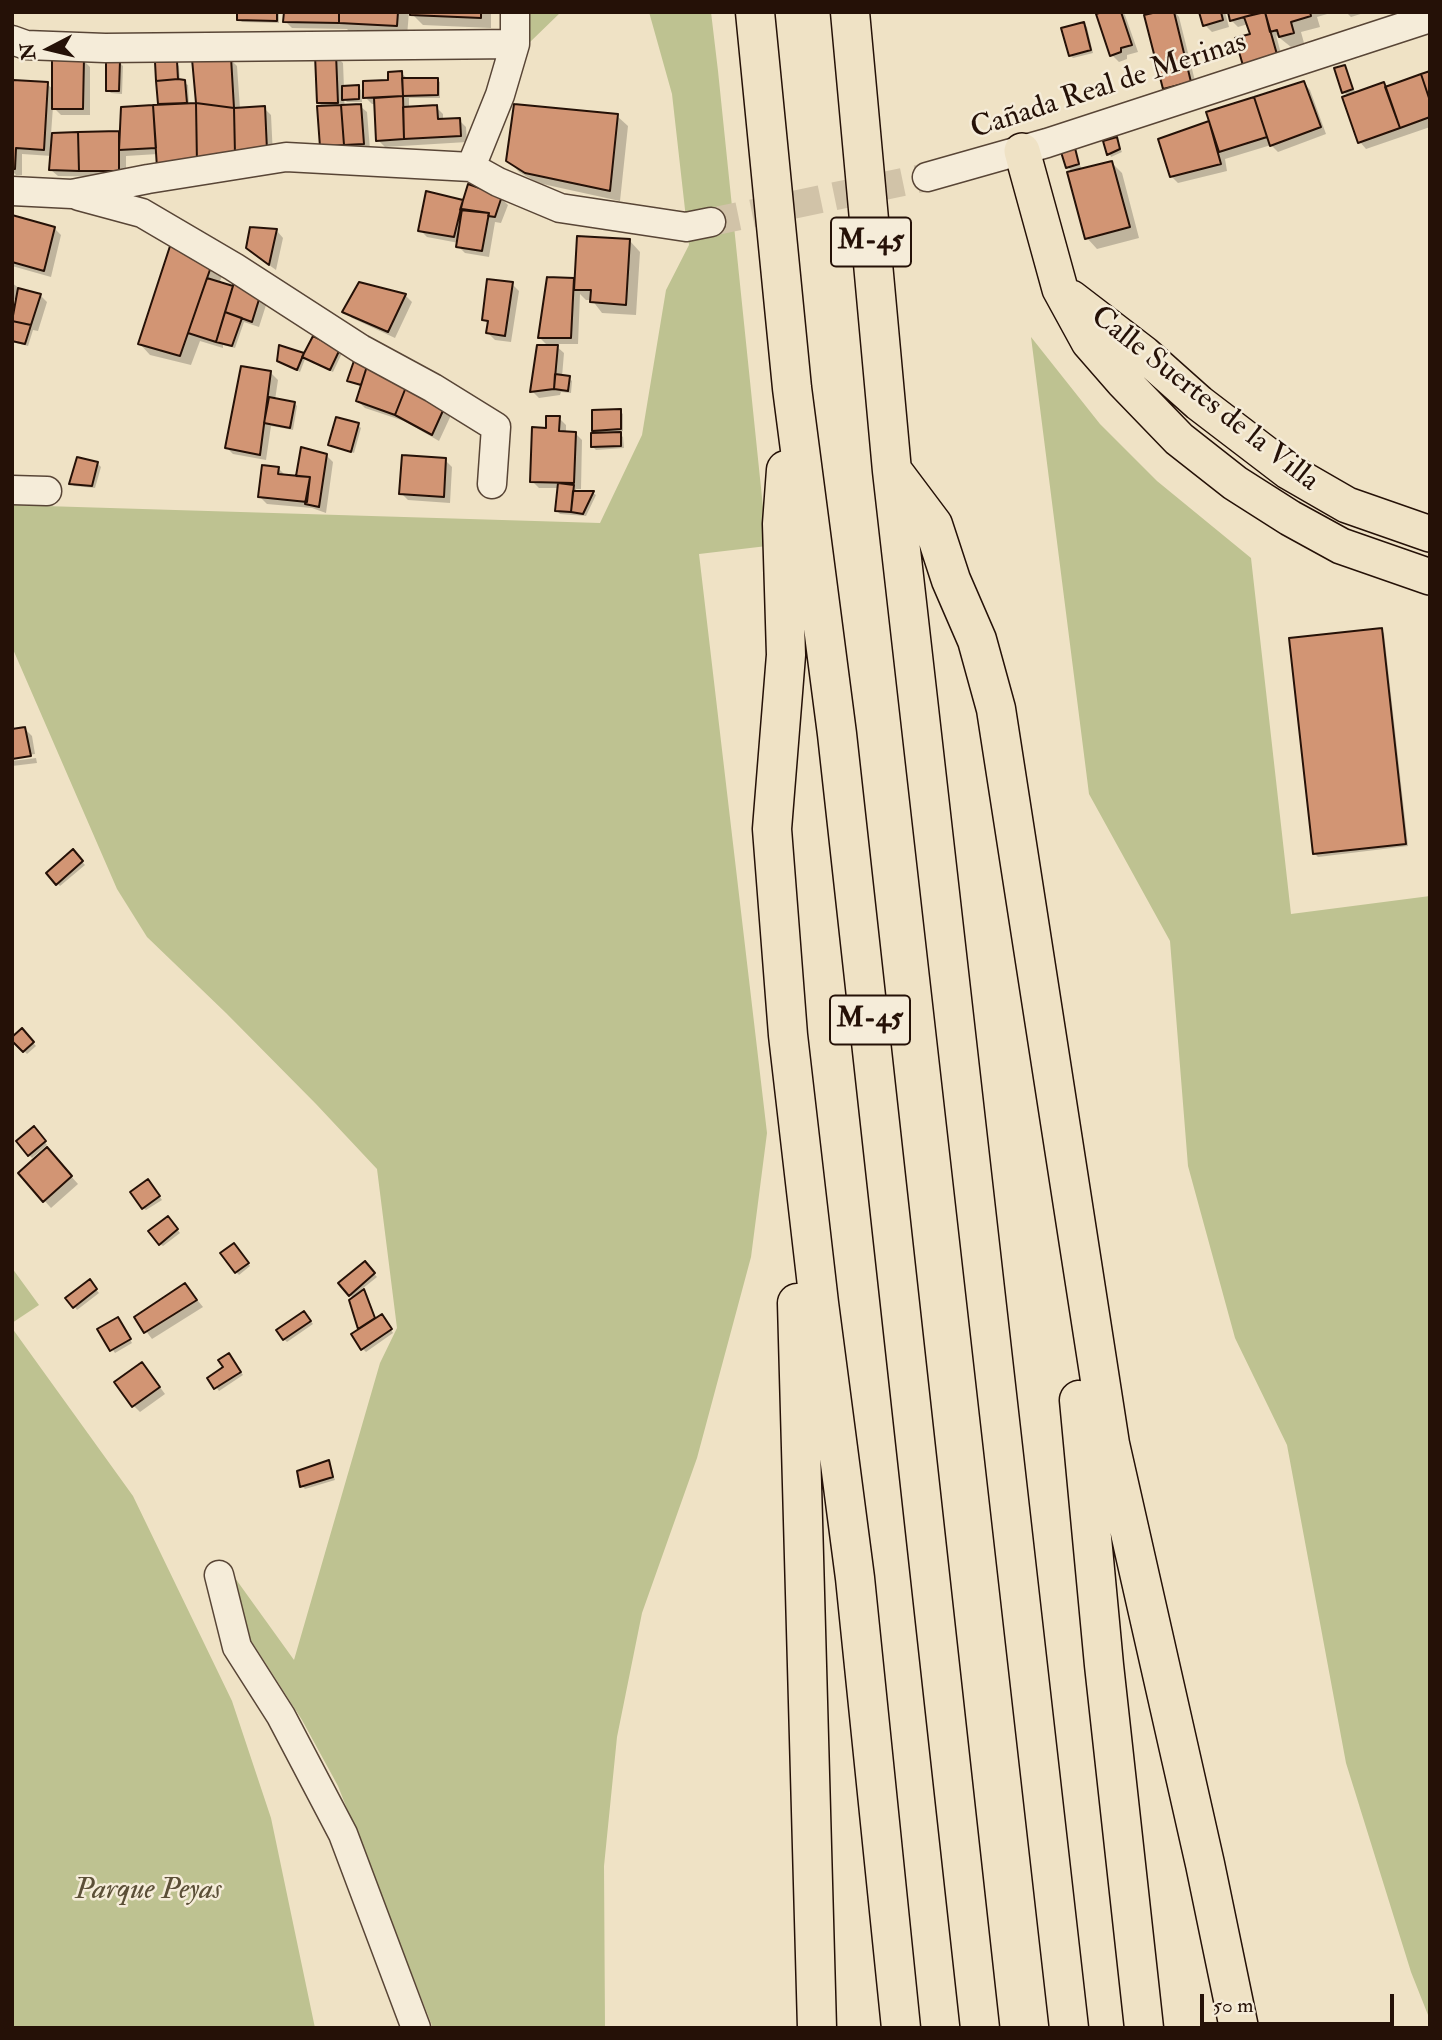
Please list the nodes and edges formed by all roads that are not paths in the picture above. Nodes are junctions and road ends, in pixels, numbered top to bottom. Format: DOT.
graph roads {
  1 [pos="515,12"];
  2 [pos="755,12"];
  3 [pos="850,12"];
  4 [pos="1430,18"];
  5 [pos="12,40"];
  6 [pos="514,44"];
  7 [pos="1022,151"];
  8 [pos="471,167"];
  9 [pos="927,177"];
  10 [pos="12,191"];
  11 [pos="72,194"];
  12 [pos="711,222"];
  13 [pos="1060,289"];
  14 [pos="792,388"];
  15 [pos="892,471"];
  16 [pos="492,484"];
  17 [pos="12,491"];
  18 [pos="47,491"];
  19 [pos="1430,534"];
  20 [pos="1430,577"];
  21 [pos="1032,942"];
  22 [pos="788,1035"];
  23 [pos="219,1575"];
  24 [pos="416,2028"];
  25 [pos="817,2028"];
  26 [pos="901,2028"];
  27 [pos="980,2028"];
  28 [pos="1069,2028"];
  29 [pos="1144,2028"];
  30 [pos="1239,2028"];
  1 -- 6 [label="street"];
  2 -- 14 [label="highway, M-45"];
  3 -- 15 [label="highway, M-45"];
  4 -- 7 [label="street, Cañada Real de Merinas"];
  5 -- 6 [label="street"];
  6 -- 8 [label="street"];
  7 -- 9 [label="street, Cañada Real de Merinas"];
  7 -- 13 [label="main road, Calle Suertes de la Villa"];
  8 -- 11 [label="street"];
  8 -- 12 [label="street"];
  10 -- 11 [label="street"];
  11 -- 16 [label="street"];
  13 -- 19 [label="main road, Calle Suertes de la Villa"];
  13 -- 20 [label="main road, Calle Suertes de la Villa"];
  14 -- 22 [label="highway"];
  14 -- 27 [label="highway, M-45"];
  15 -- 21 [label="highway"];
  15 -- 28 [label="highway, M-45"];
  17 -- 18 [label="street"];
  21 -- 29 [label="highway"];
  21 -- 30 [label="highway"];
  22 -- 25 [label="highway"];
  22 -- 26 [label="highway"];
  23 -- 24 [label="street"];
}
